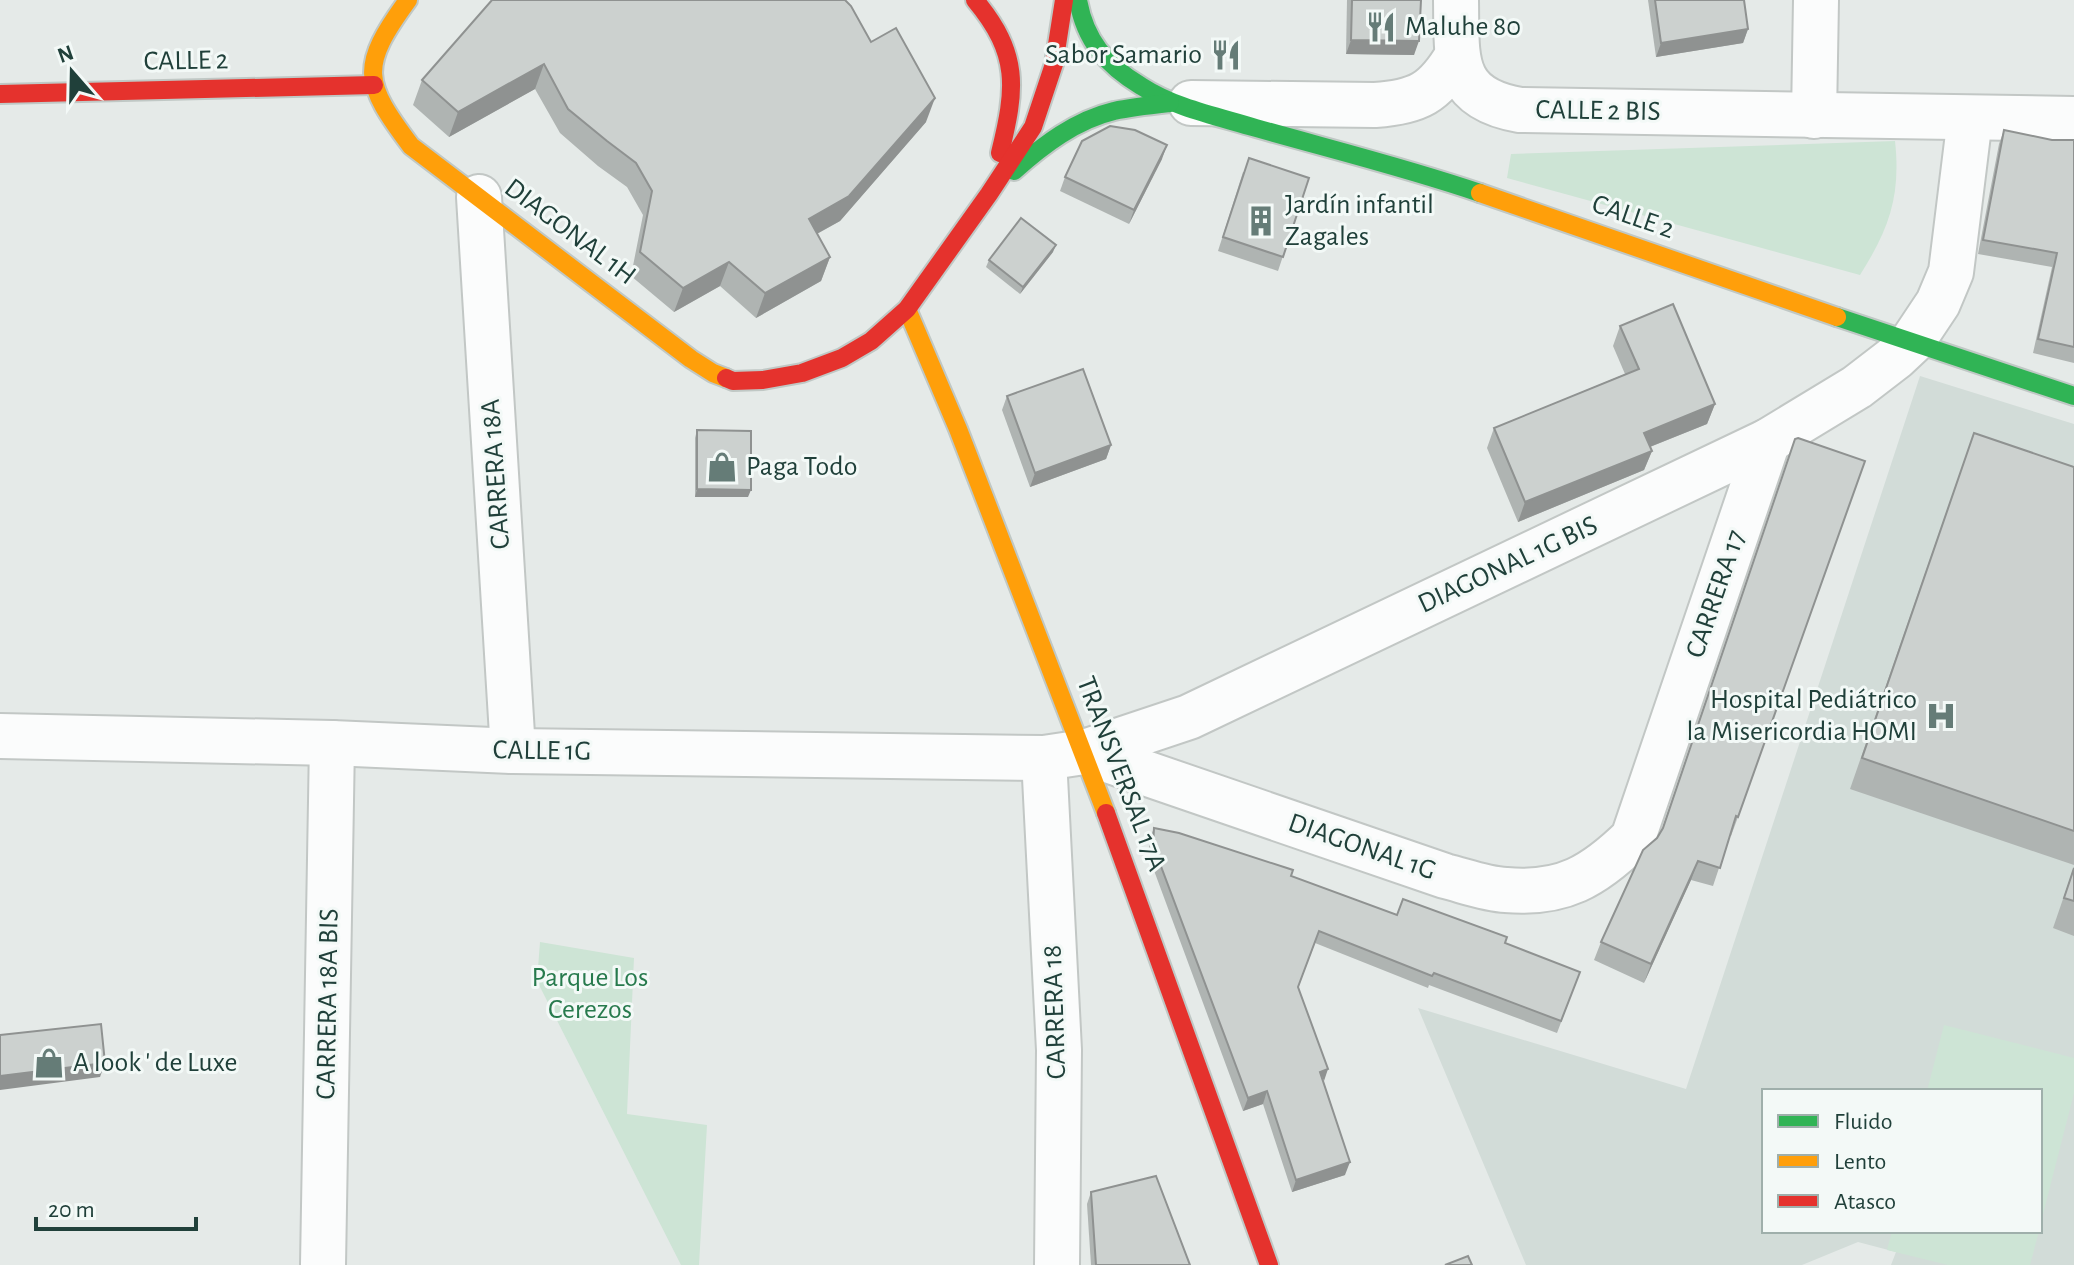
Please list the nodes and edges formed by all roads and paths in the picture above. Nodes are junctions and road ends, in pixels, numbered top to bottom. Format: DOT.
graph roads {
  1 [pos="408,0"];
  2 [pos="975,0"];
  3 [pos="1064,0"];
  4 [pos="1078,0"];
  5 [pos="1456,0"];
  6 [pos="1816,0"];
  7 [pos="1457,56"];
  8 [pos="374,85"];
  9 [pos="0,94"];
  10 [pos="1170,103"];
  11 [pos="1814,116"];
  12 [pos="1970,118"];
  13 [pos="2074,119"];
  14 [pos="989,194"];
  15 [pos="479,197"];
  16 [pos="907,309"];
  17 [pos="1912,342"];
  18 [pos="2074,396"];
  19 [pos="1768,441"];
  20 [pos="0,736"];
  21 [pos="332,743"];
  22 [pos="513,751"];
  23 [pos="1064,755"];
  24 [pos="1633,838"];
  25 [pos="323,1265"];
  26 [pos="1057,1265"];
  27 [pos="1269,1265"];
  1 -- 8 [label="street"];
  2 -- 14 [label="street"];
  3 -- 14 [label="street"];
  4 -- 10 [label="street"];
  5 -- 7 [label="street"];
  6 -- 11 [label="street"];
  7 -- 10 [label="street"];
  7 -- 11 [label="street, CALLE 2 BIS"];
  8 -- 9 [label="street, CALLE 2"];
  8 -- 15 [label="street, DIAGONAL 1H"];
  10 -- 14 [label="street"];
  10 -- 17 [label="street, CALLE 2"];
  11 -- 12 [label="street, CALLE 2 BIS"];
  12 -- 13 [label="street, CALLE 2 BIS"];
  12 -- 17 [label="street, DIAGONAL 1G BIS"];
  14 -- 16 [label="street"];
  15 -- 16 [label="street, DIAGONAL 1H"];
  15 -- 22 [label="street, CARRERA 18A"];
  16 -- 23 [label="street, TRANSVERSAL 17A"];
  17 -- 18 [label="street, CALLE 2"];
  17 -- 19 [label="street, DIAGONAL 1G BIS"];
  19 -- 23 [label="street, DIAGONAL 1G BIS"];
  19 -- 24 [label="street, CARRERA 17"];
  20 -- 21 [label="street, CALLE 1G"];
  21 -- 22 [label="street, CALLE 1G"];
  21 -- 25 [label="street, CARRERA 18A BIS"];
  22 -- 23 [label="street, CALLE 1G"];
  23 -- 24 [label="street, DIAGONAL 1G"];
  23 -- 26 [label="street, CARRERA 18"];
  23 -- 27 [label="street, TRANSVERSAL 17A"];
}
